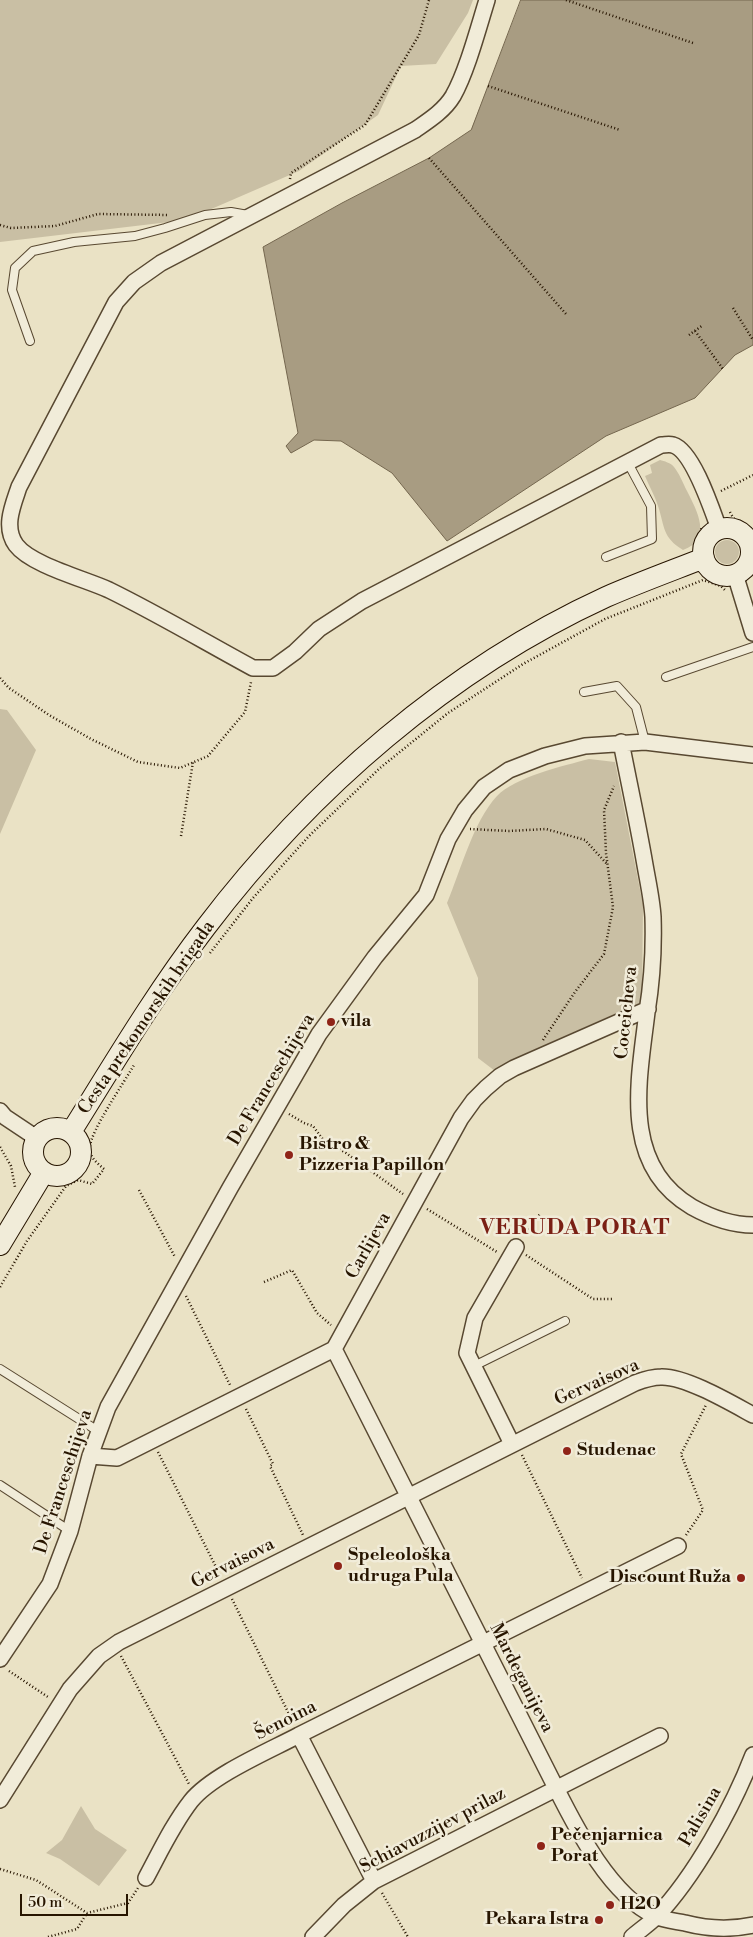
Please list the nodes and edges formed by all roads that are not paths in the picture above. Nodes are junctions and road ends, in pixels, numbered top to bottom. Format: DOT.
graph roads {
  1 [pos="487,0"];
  2 [pos="251,215"];
  3 [pos="30,341"];
  4 [pos="628,463"];
  5 [pos="719,529"];
  6 [pos="752,538"];
  7 [pos="606,556"];
  8 [pos="704,558"];
  9 [pos="735,574"];
  10 [pos="753,633"];
  11 [pos="753,648"];
  12 [pos="666,677"];
  13 [pos="584,692"];
  14 [pos="621,742"];
  15 [pos="645,742"];
  16 [pos="753,755"];
  17 [pos="648,1009"];
  18 [pos="0,1111"];
  19 [pos="71,1132"];
  20 [pos="38,1139"];
  21 [pos="44,1172"];
  22 [pos="753,1225"];
  23 [pos="0,1245"];
  24 [pos="512,1253"];
  25 [pos="565,1321"];
  26 [pos="334,1349"];
  27 [pos="474,1366"];
  28 [pos="0,1369"];
  29 [pos="753,1415"];
  30 [pos="98,1431"];
  31 [pos="514,1443"];
  32 [pos="90,1456"];
  33 [pos="0,1485"];
  34 [pos="409,1497"];
  35 [pos="70,1531"];
  36 [pos="678,1546"];
  37 [pos="483,1643"];
  38 [pos="4,1665"];
  39 [pos="299,1735"];
  40 [pos="660,1736"];
  41 [pos="753,1755"];
  42 [pos="556,1788"];
  43 [pos="0,1800"];
  44 [pos="146,1878"];
  45 [pos="374,1881"];
  46 [pos="656,1916"];
  47 [pos="753,1925"];
  48 [pos="313,1937"];
  49 [pos="632,1937"];
  1 -- 2 [label="street"];
  2 -- 3 [label="lane"];
  2 -- 4 [label="street"];
  4 -- 5 [label="street"];
  4 -- 7 [label="lane"];
  5 -- 6 [label="main road"];
  5 -- 8 [label="main road"];
  6 -- 9 [label="main road"];
  8 -- 9 [label="main road"];
  8 -- 19 [label="main road, Cesta prekomorskih brigada"];
  9 -- 10 [label="street"];
  11 -- 12 [label="lane"];
  13 -- 15 [label="lane"];
  14 -- 15 [label="street, De Franceschijeva"];
  14 -- 17 [label="street, Coceicheva"];
  14 -- 30 [label="street, De Franceschijeva"];
  15 -- 16 [label="street, De Franceschijeva"];
  17 -- 22 [label="street, Coceicheva"];
  17 -- 26 [label="street, Carlijeva"];
  18 -- 20 [label="street"];
  19 -- 20 [label="main road"];
  19 -- 21 [label="main road"];
  20 -- 21 [label="main road"];
  21 -- 23 [label="main road"];
  24 -- 27 [label="street"];
  25 -- 27 [label="lane"];
  26 -- 32 [label="street"];
  26 -- 34 [label="street, Mardeganijeva"];
  27 -- 31 [label="street"];
  28 -- 30 [label="lane"];
  29 -- 31 [label="street, Gervaisova"];
  30 -- 32 [label="street, De Franceschijeva"];
  31 -- 34 [label="street, Gervaisova"];
  32 -- 35 [label="street, De Franceschijeva"];
  33 -- 35 [label="lane"];
  34 -- 37 [label="street, Mardeganijeva"];
  34 -- 43 [label="street, Gervaisova"];
  35 -- 38 [label="street, De Franceschijeva"];
  36 -- 37 [label="street, Šenoina"];
  37 -- 39 [label="street, Šenoina"];
  37 -- 42 [label="street, Mardeganijeva"];
  39 -- 44 [label="street, Šenoina"];
  39 -- 45 [label="street"];
  40 -- 42 [label="street, Schiavuzzijev prilaz"];
  41 -- 46 [label="street, Palisina"];
  42 -- 45 [label="street, Schiavuzzijev prilaz"];
  42 -- 46 [label="street, Mardeganijeva"];
  45 -- 48 [label="street, Schiavuzzijev prilaz"];
  46 -- 47 [label="street, Mardeganijeva"];
  46 -- 49 [label="street, Palisina"];
}
